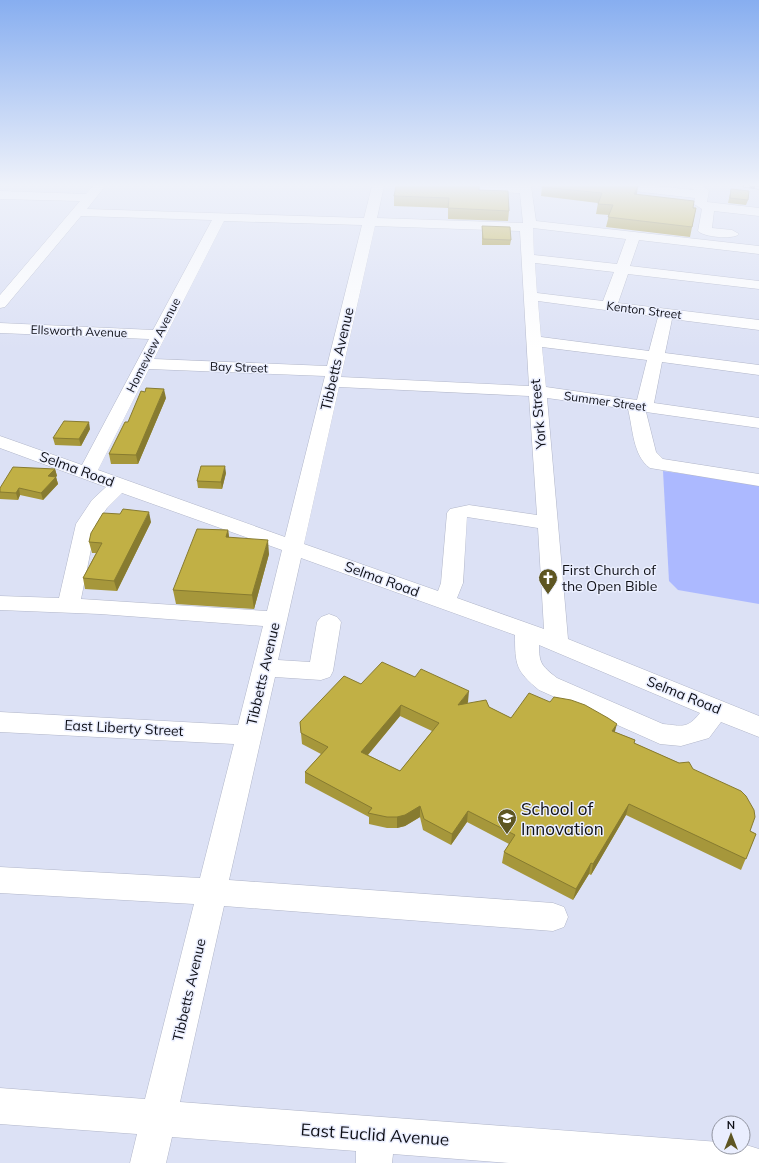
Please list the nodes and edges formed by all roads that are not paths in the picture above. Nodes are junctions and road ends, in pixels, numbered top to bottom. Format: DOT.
graph roads {
  1 [pos="53,240"];
  2 [pos="208,240"];
  3 [pos="365,240"];
  4 [pos="528,240"];
  5 [pos="632,240"];
  6 [pos="718,240"];
  7 [pos="759,250"];
  8 [pos="527,258"];
  9 [pos="622,269"];
  10 [pos="759,285"];
  11 [pos="530,296"];
  12 [pos="0,304"];
  13 [pos="609,306"];
  14 [pos="666,313"];
  15 [pos="759,325"];
  16 [pos="0,328"];
  17 [pos="158,335"];
  18 [pos="533,341"];
  19 [pos="656,357"];
  20 [pos="143,364"];
  21 [pos="759,370"];
  22 [pos="333,376"];
  23 [pos="536,391"];
  24 [pos="640,406"];
  25 [pos="759,423"];
  26 [pos="0,442"];
  27 [pos="87,473"];
  28 [pos="759,480"];
  29 [pos="119,484"];
  30 [pos="547,524"];
  31 [pos="293,547"];
  32 [pos="445,601"];
  33 [pos="0,603"];
  34 [pos="68,606"];
  35 [pos="276,619"];
  36 [pos="329,622"];
  37 [pos="527,631"];
  38 [pos="557,643"];
  39 [pos="264,668"];
  40 [pos="717,709"];
  41 [pos="756,720"];
  42 [pos="0,722"];
  43 [pos="249,735"];
  44 [pos="0,880"];
  45 [pos="212,892"];
  46 [pos="553,917"];
  47 [pos="0,1106"];
  48 [pos="159,1117"];
  49 [pos="375,1149"];
  50 [pos="148,1163"];
  51 [pos="749,1163"];
  1 -- 12 [label="street"];
  2 -- 17 [label="street, Homeview Avenue"];
  3 -- 22 [label="street, Tibbetts Avenue"];
  4 -- 8 [label="street, York Street"];
  5 -- 9 [label="street"];
  6 -- 7 [label="street"];
  8 -- 9 [label="street"];
  8 -- 11 [label="street, York Street"];
  9 -- 10 [label="street"];
  9 -- 13 [label="street"];
  11 -- 13 [label="street, Kenton Street"];
  11 -- 18 [label="street, York Street"];
  13 -- 14 [label="street, Kenton Street"];
  14 -- 15 [label="street, Kenton Street"];
  14 -- 19 [label="street"];
  16 -- 17 [label="street, Ellsworth Avenue"];
  17 -- 20 [label="street, Homeview Avenue"];
  18 -- 19 [label="street"];
  18 -- 23 [label="street, York Street"];
  19 -- 21 [label="street"];
  19 -- 24 [label="street"];
  20 -- 22 [label="street, Bay Street"];
  20 -- 27 [label="street, Homeview Avenue"];
  22 -- 23 [label="street, Summer Street"];
  22 -- 31 [label="street, Tibbetts Avenue"];
  23 -- 24 [label="street, Summer Street"];
  23 -- 30 [label="street, York Street"];
  24 -- 25 [label="street, Summer Street"];
  24 -- 28 [label="street"];
  26 -- 27 [label="street, Selma Road"];
  27 -- 29 [label="street, Selma Road"];
  29 -- 31 [label="street, Selma Road"];
  29 -- 34 [label="street"];
  30 -- 32 [label="street"];
  30 -- 38 [label="street, York Street"];
  31 -- 32 [label="street, Selma Road"];
  31 -- 35 [label="street, Tibbetts Avenue"];
  32 -- 37 [label="street, Selma Road"];
  33 -- 34 [label="street"];
  34 -- 35 [label="street"];
  35 -- 39 [label="street, Tibbetts Avenue"];
  36 -- 39 [label="street"];
  37 -- 38 [label="street, Selma Road"];
  37 -- 40 [label="street"];
  38 -- 40 [label="street, Selma Road"];
  39 -- 43 [label="street, Tibbetts Avenue"];
  40 -- 41 [label="street, Selma Road"];
  42 -- 43 [label="street, East Liberty Street"];
  43 -- 45 [label="street, Tibbetts Avenue"];
  44 -- 45 [label="street"];
  45 -- 46 [label="street"];
  45 -- 48 [label="street, Tibbetts Avenue"];
  47 -- 48 [label="street, East Euclid Avenue"];
  48 -- 49 [label="street, East Euclid Avenue"];
  48 -- 50 [label="street, Tibbetts Avenue"];
  49 -- 51 [label="street, East Euclid Avenue"];
}
